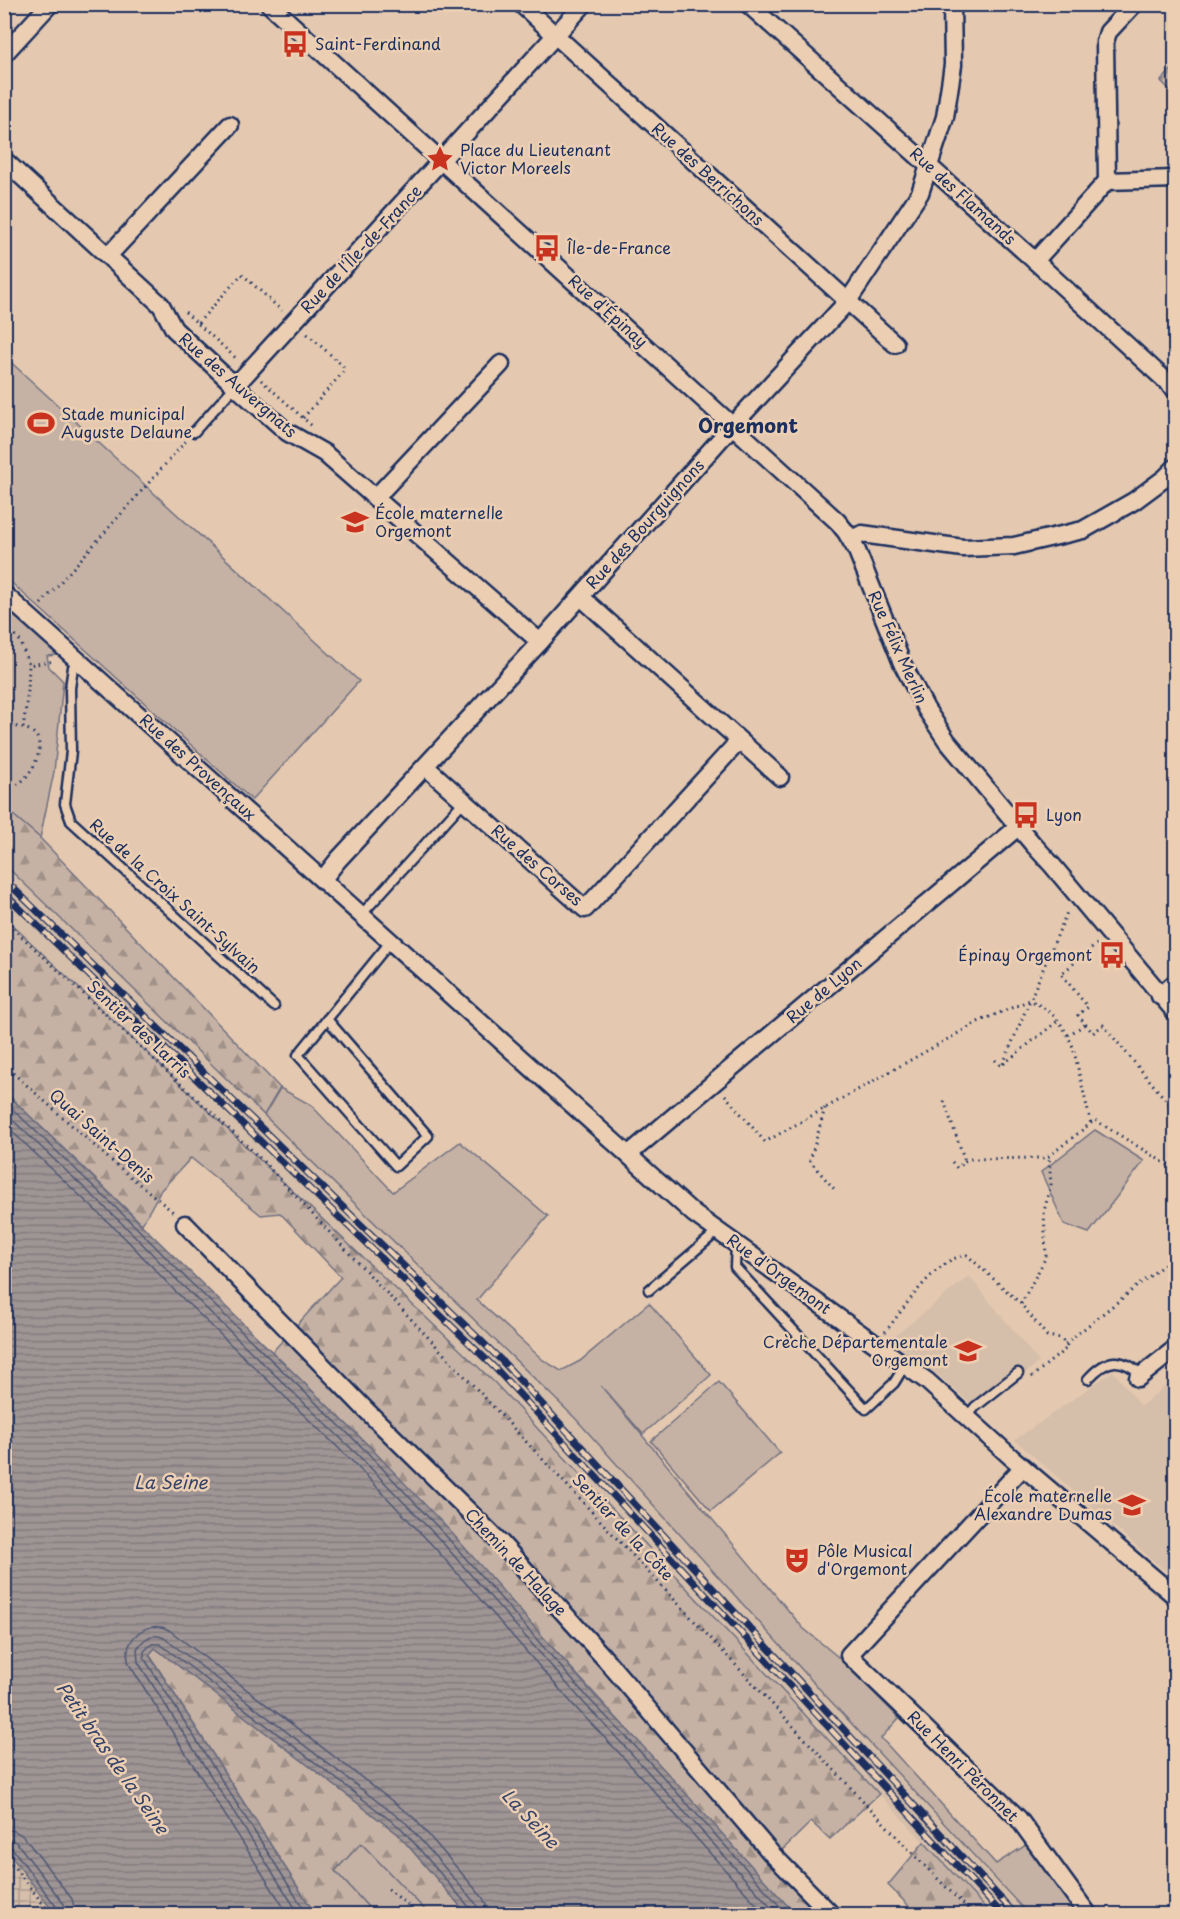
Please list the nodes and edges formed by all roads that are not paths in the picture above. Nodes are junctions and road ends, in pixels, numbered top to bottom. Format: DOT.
graph roads {
  1 [pos="50,4"];
  2 [pos="268,4"];
  3 [pos="521,4"];
  4 [pos="584,4"];
  5 [pos="748,4"];
  6 [pos="952,4"];
  7 [pos="1134,4"];
  8 [pos="556,37"];
  9 [pos="4,54"];
  10 [pos="230,125"];
  11 [pos="4,160"];
  12 [pos="442,162"];
  13 [pos="929,167"];
  14 [pos="1176,179"];
  15 [pos="1107,181"];
  16 [pos="108,256"];
  17 [pos="1035,261"];
  18 [pos="848,301"];
  19 [pos="895,344"];
  20 [pos="501,364"];
  21 [pos="235,386"];
  22 [pos="1176,390"];
  23 [pos="733,425"];
  24 [pos="194,432"];
  25 [pos="1176,467"];
  26 [pos="375,498"];
  27 [pos="851,539"];
  28 [pos="4,594"];
  29 [pos="580,597"];
  30 [pos="540,642"];
  31 [pos="75,663"];
  32 [pos="739,741"];
  33 [pos="426,767"];
  34 [pos="780,777"];
  35 [pos="464,801"];
  36 [pos="1018,827"];
  37 [pos="323,879"];
  38 [pos="362,914"];
  39 [pos="391,940"];
  40 [pos="1176,982"];
  41 [pos="1160,996"];
  42 [pos="274,1006"];
  43 [pos="1176,1013"];
  44 [pos="327,1019"];
  45 [pos="629,1154"];
  46 [pos="185,1224"];
  47 [pos="718,1231"];
  48 [pos="736,1244"];
  49 [pos="649,1290"];
  50 [pos="1176,1348"];
  51 [pos="905,1365"];
  52 [pos="1018,1373"];
  53 [pos="1140,1376"];
  54 [pos="1088,1379"];
  55 [pos="967,1417"];
  56 [pos="1023,1467"];
  57 [pos="1176,1597"];
  58 [pos="831,1914"];
  59 [pos="1088,1914"];
  1 -- 9 [label="street"];
  2 -- 12 [label="street, Rue d'Épinay"];
  3 -- 8 [label="street, Rue des Berrichons"];
  4 -- 8 [label="street, Rue de l'Île-de-France"];
  5 -- 13 [label="street, Rue des Flamands"];
  6 -- 13 [label="street, Rue des Bourguignons"];
  7 -- 15 [label="street"];
  8 -- 12 [label="street, Rue de l'Île-de-France"];
  8 -- 18 [label="street, Rue des Berrichons"];
  10 -- 16 [label="street"];
  11 -- 16 [label="street, Rue des Auvergnats"];
  12 -- 21 [label="street, Rue de l'Île-de-France"];
  12 -- 23 [label="street, Rue d'Épinay"];
  13 -- 17 [label="street, Rue des Flamands"];
  13 -- 18 [label="street, Rue des Bourguignons"];
  14 -- 15 [label="street"];
  15 -- 17 [label="street"];
  16 -- 21 [label="street, Rue des Auvergnats"];
  17 -- 22 [label="street, Rue des Flamands"];
  18 -- 19 [label="street, Rue des Berrichons"];
  18 -- 23 [label="street, Rue des Bourguignons"];
  20 -- 26 [label="street"];
  21 -- 24 [label="lane"];
  21 -- 26 [label="street, Rue des Auvergnats"];
  23 -- 27 [label="street, Rue Félix Merlin"];
  23 -- 29 [label="street, Rue des Bourguignons"];
  25 -- 27 [label="street"];
  26 -- 30 [label="street, Rue des Auvergnats"];
  27 -- 36 [label="street, Rue Félix Merlin"];
  28 -- 31 [label="street, Rue des Provençaux"];
  29 -- 30 [label="street, Rue des Bourguignons"];
  29 -- 32 [label="street"];
  30 -- 33 [label="street, Rue des Bourguignons"];
  31 -- 37 [label="street, Rue des Provençaux"];
  31 -- 42 [label="lane, Rue de la Croix Saint-Sylvain"];
  32 -- 34 [label="street"];
  32 -- 35 [label="street, Rue des Corses"];
  33 -- 35 [label="street, Rue des Corses"];
  33 -- 37 [label="street, Rue des Bourguignons"];
  35 -- 38 [label="lane"];
  36 -- 41 [label="street, Rue Félix Merlin"];
  36 -- 45 [label="street, Rue de Lyon"];
  37 -- 38 [label="street, Rue des Provençaux"];
  38 -- 39 [label="street, Rue des Provençaux"];
  39 -- 44 [label="lane"];
  39 -- 45 [label="street, Rue d'Orgemont"];
  40 -- 41 [label="street"];
  41 -- 43 [label="street, Rue Félix Merlin"];
  44 -- 44 [label="lane"];
  45 -- 47 [label="street, Rue d'Orgemont"];
  46 -- 58 [label="street, Chemin de Halage"];
  47 -- 48 [label="street, Rue d'Orgemont"];
  47 -- 49 [label="lane"];
  48 -- 51 [label="street, Rue d'Orgemont"];
  48 -- 51 [label="lane"];
  50 -- 53 [label="street"];
  51 -- 55 [label="street, Rue d'Orgemont"];
  52 -- 55 [label="lane"];
  53 -- 54 [label="lane"];
  55 -- 56 [label="street, Rue d'Orgemont"];
  56 -- 57 [label="street, Rue d'Orgemont"];
  56 -- 59 [label="street, Rue Henri Péronnet"];
}
